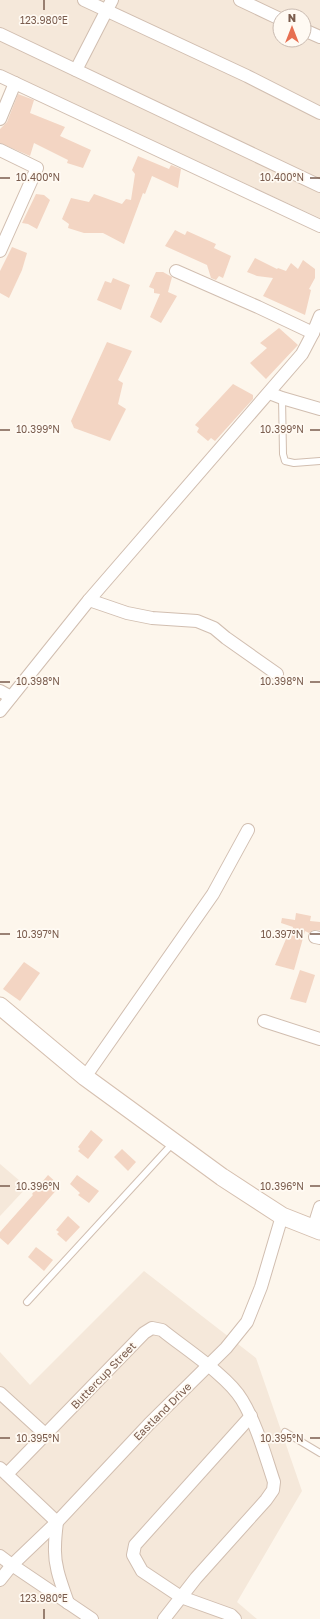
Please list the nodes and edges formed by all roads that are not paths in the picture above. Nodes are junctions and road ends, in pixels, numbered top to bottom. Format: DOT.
graph roads {
  1 [pos="84,0"];
  2 [pos="240,0"];
  3 [pos="109,5"];
  4 [pos="272,15"];
  5 [pos="0,34"];
  6 [pos="76,70"];
  7 [pos="0,76"];
  8 [pos="15,83"];
  9 [pos="320,113"];
  10 [pos="0,119"];
  11 [pos="0,150"];
  12 [pos="320,186"];
  13 [pos="320,226"];
  14 [pos="0,251"];
  15 [pos="176,271"];
  16 [pos="320,316"];
  17 [pos="313,333"];
  18 [pos="269,393"];
  19 [pos="282,398"];
  20 [pos="320,409"];
  21 [pos="320,461"];
  22 [pos="89,600"];
  23 [pos="277,674"];
  24 [pos="0,691"];
  25 [pos="11,697"];
  26 [pos="0,711"];
  27 [pos="248,830"];
  28 [pos="0,1006"];
  29 [pos="264,1021"];
  30 [pos="320,1039"];
  31 [pos="85,1077"];
  32 [pos="174,1142"];
  33 [pos="320,1207"];
  34 [pos="282,1216"];
  35 [pos="317,1230"];
  36 [pos="27,1302"];
  37 [pos="208,1366"];
  38 [pos="0,1393"];
  39 [pos="251,1416"];
  40 [pos="285,1432"];
  41 [pos="45,1434"];
  42 [pos="320,1453"];
  43 [pos="4,1471"];
  44 [pos="57,1522"];
  45 [pos="0,1556"];
  46 [pos="12,1565"];
  47 [pos="0,1580"];
  48 [pos="181,1598"];
  49 [pos="68,1603"];
  50 [pos="92,1619"];
  51 [pos="164,1619"];
  52 [pos="235,1619"];
  1 -- 3 [label="street"];
  2 -- 4 [label="street"];
  3 -- 6 [label="street"];
  3 -- 9 [label="street"];
  5 -- 6 [label="street"];
  6 -- 12 [label="street"];
  7 -- 8 [label="street"];
  8 -- 10 [label="street"];
  8 -- 13 [label="street"];
  11 -- 14 [label="street"];
  15 -- 17 [label="street"];
  16 -- 17 [label="street"];
  17 -- 18 [label="street"];
  18 -- 19 [label="street"];
  18 -- 22 [label="street"];
  19 -- 20 [label="street"];
  19 -- 21 [label="lane"];
  22 -- 23 [label="street"];
  22 -- 25 [label="street"];
  24 -- 25 [label="street"];
  25 -- 26 [label="street"];
  27 -- 31 [label="street"];
  28 -- 31 [label="street"];
  29 -- 30 [label="street"];
  31 -- 32 [label="street"];
  32 -- 34 [label="street"];
  32 -- 36 [label="lane"];
  33 -- 35 [label="street"];
  34 -- 35 [label="street"];
  34 -- 37 [label="street, Eastland Drive"];
  37 -- 39 [label="street"];
  37 -- 41 [label="street, Buttercup Street"];
  37 -- 44 [label="street, Eastland Drive"];
  38 -- 41 [label="street"];
  39 -- 48 [label="street"];
  39 -- 48 [label="street"];
  40 -- 42 [label="lane"];
  41 -- 43 [label="street, Buttercup Street"];
  43 -- 44 [label="street"];
  44 -- 46 [label="street, Eastland Drive"];
  44 -- 49 [label="street"];
  45 -- 46 [label="street"];
  46 -- 47 [label="street, Eastland Drive"];
  46 -- 49 [label="street"];
  48 -- 51 [label="street"];
  48 -- 52 [label="street"];
  49 -- 50 [label="street"];
}
